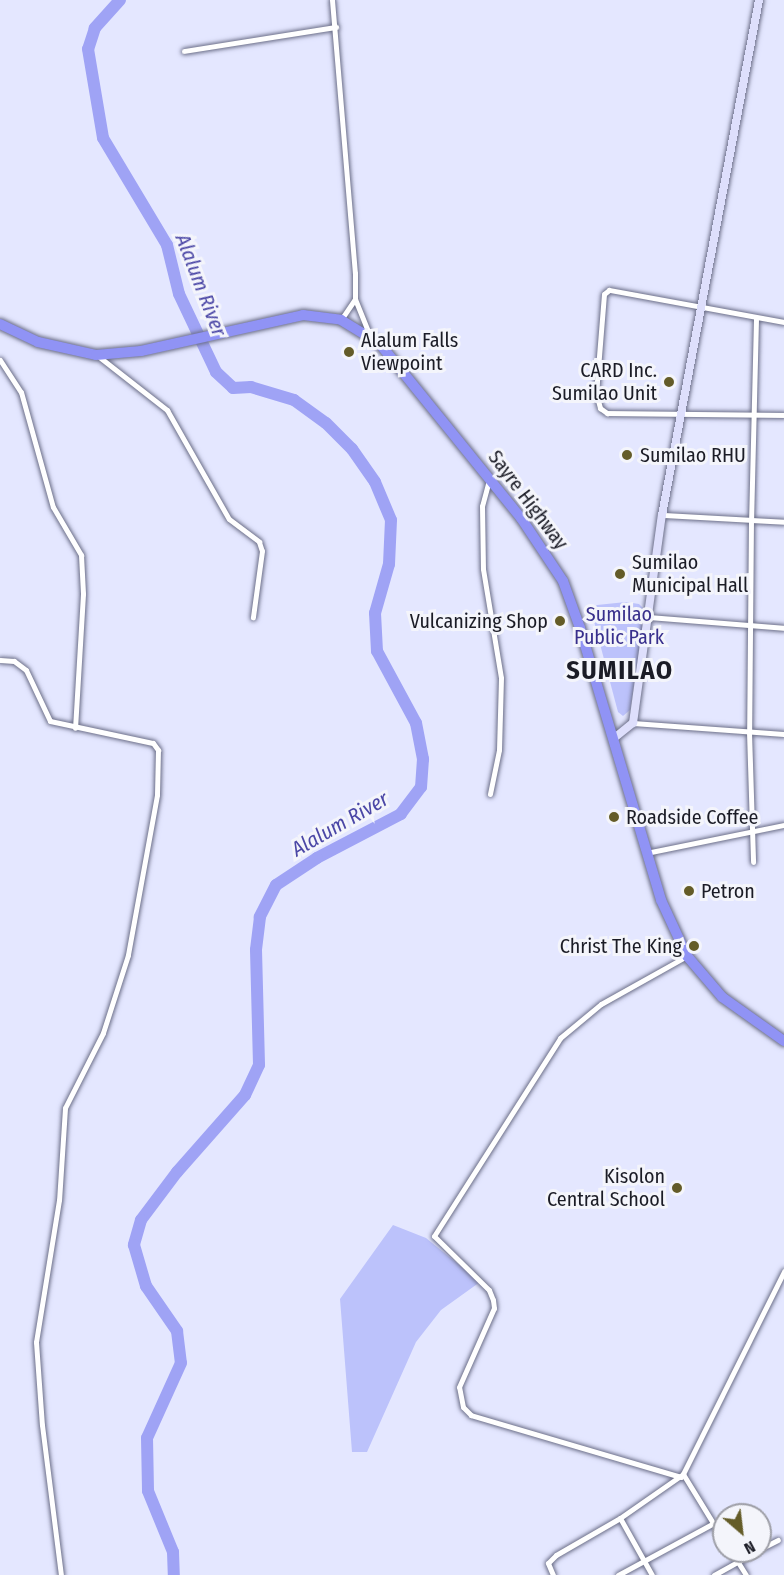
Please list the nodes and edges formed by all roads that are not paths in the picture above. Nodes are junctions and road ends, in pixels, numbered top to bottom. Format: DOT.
graph roads {
  1 [pos="332,0"];
  2 [pos="759,0"];
  3 [pos="336,27"];
  4 [pos="184,51"];
  5 [pos="355,299"];
  6 [pos="702,307"];
  7 [pos="756,319"];
  8 [pos="342,320"];
  9 [pos="784,322"];
  10 [pos="0,324"];
  11 [pos="370,336"];
  12 [pos="96,355"];
  13 [pos="0,360"];
  14 [pos="683,415"];
  15 [pos="784,415"];
  16 [pos="756,416"];
  17 [pos="490,478"];
  18 [pos="662,515"];
  19 [pos="751,520"];
  20 [pos="784,522"];
  21 [pos="253,617"];
  22 [pos="648,617"];
  23 [pos="750,627"];
  24 [pos="784,628"];
  25 [pos="0,660"];
  26 [pos="633,723"];
  27 [pos="75,728"];
  28 [pos="748,732"];
  29 [pos="784,734"];
  30 [pos="613,739"];
  31 [pos="490,794"];
  32 [pos="784,825"];
  33 [pos="751,829"];
  34 [pos="646,853"];
  35 [pos="753,862"];
  36 [pos="687,956"];
  37 [pos="784,1041"];
  38 [pos="784,1271"];
  39 [pos="682,1476"];
  40 [pos="620,1518"];
  41 [pos="712,1524"];
  42 [pos="778,1540"];
  43 [pos="772,1543"];
  44 [pos="645,1562"];
  45 [pos="735,1563"];
  46 [pos="61,1575"];
  47 [pos="553,1575"];
  48 [pos="618,1575"];
  49 [pos="652,1575"];
  50 [pos="714,1575"];
  1 -- 3 [label="street"];
  2 -- 6 [label="street"];
  3 -- 4 [label="street"];
  3 -- 5 [label="street"];
  5 -- 8 [label="street"];
  5 -- 11 [label="street"];
  6 -- 7 [label="street"];
  6 -- 14 [label="street"];
  6 -- 14 [label="street"];
  7 -- 9 [label="street"];
  7 -- 16 [label="street"];
  8 -- 11 [label="highway, Sayre Highway"];
  8 -- 12 [label="highway, Sayre Highway"];
  10 -- 12 [label="highway, Sayre Highway"];
  11 -- 17 [label="highway, Sayre Highway"];
  12 -- 21 [label="street"];
  13 -- 27 [label="street"];
  14 -- 16 [label="street"];
  14 -- 18 [label="street"];
  15 -- 16 [label="street"];
  16 -- 19 [label="street"];
  17 -- 30 [label="highway, Sayre Highway"];
  17 -- 31 [label="street"];
  18 -- 19 [label="street"];
  18 -- 22 [label="street"];
  19 -- 20 [label="street"];
  19 -- 23 [label="street"];
  22 -- 23 [label="street"];
  22 -- 26 [label="street"];
  23 -- 24 [label="street"];
  23 -- 28 [label="street"];
  25 -- 27 [label="street"];
  26 -- 28 [label="street"];
  26 -- 30 [label="street"];
  27 -- 46 [label="street"];
  28 -- 29 [label="street"];
  28 -- 33 [label="street"];
  30 -- 34 [label="highway, Sayre Highway"];
  32 -- 33 [label="street"];
  33 -- 34 [label="street"];
  33 -- 35 [label="street"];
  34 -- 36 [label="highway, Sayre Highway"];
  36 -- 37 [label="highway, Sayre Highway"];
  36 -- 39 [label="street"];
  38 -- 39 [label="street"];
  39 -- 40 [label="street"];
  39 -- 41 [label="street"];
  40 -- 44 [label="street"];
  40 -- 47 [label="street"];
  41 -- 44 [label="street"];
  42 -- 43 [label="street"];
  44 -- 48 [label="street"];
  44 -- 49 [label="street"];
  45 -- 50 [label="street"];
}
